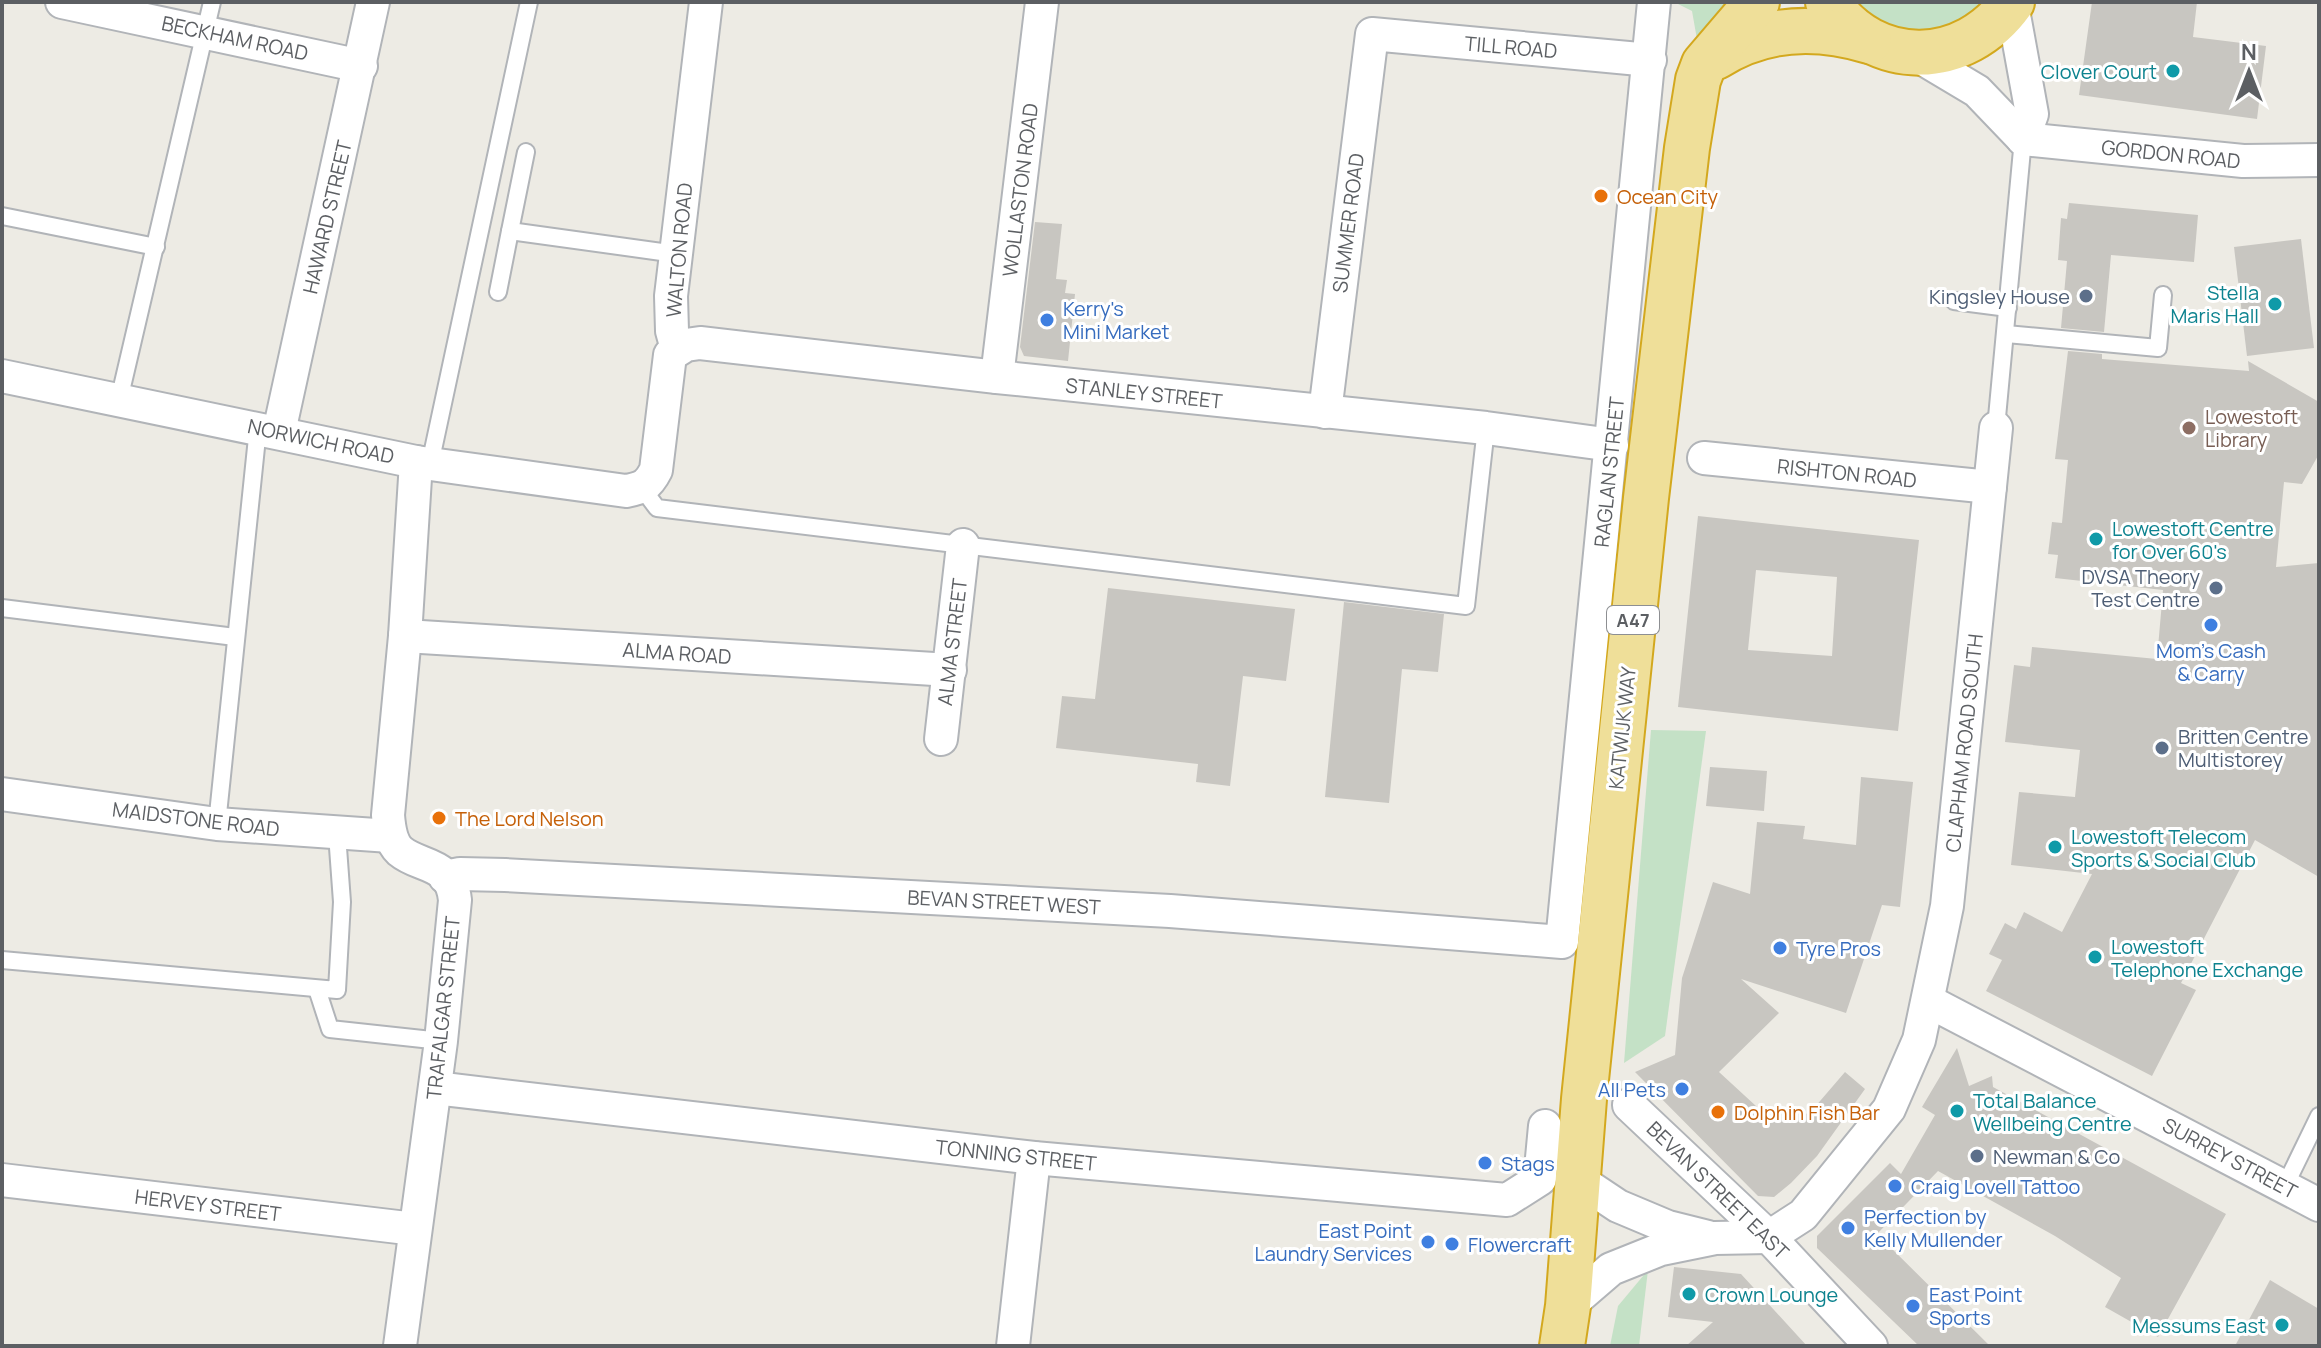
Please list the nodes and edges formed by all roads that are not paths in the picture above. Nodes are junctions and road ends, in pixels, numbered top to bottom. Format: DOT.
graph roads {
  1 [pos="62,2"];
  2 [pos="373,2"];
  3 [pos="529,2"];
  4 [pos="706,2"];
  5 [pos="1042,2"];
  6 [pos="1654,2"];
  7 [pos="1757,2"];
  8 [pos="1828,2"];
  9 [pos="2012,3"];
  10 [pos="210,17"];
  11 [pos="1372,34"];
  12 [pos="1872,42"];
  13 [pos="1915,54"];
  14 [pos="1650,60"];
  15 [pos="1704,64"];
  16 [pos="361,66"];
  17 [pos="2023,139"];
  18 [pos="526,152"];
  19 [pos="2319,160"];
  20 [pos="2,216"];
  21 [pos="510,231"];
  22 [pos="156,247"];
  23 [pos="676,254"];
  24 [pos="498,292"];
  25 [pos="2163,295"];
  26 [pos="1954,301"];
  27 [pos="2008,308"];
  28 [pos="2006,334"];
  29 [pos="677,349"];
  30 [pos="2,376"];
  31 [pos="997,377"];
  32 [pos="119,400"];
  33 [pos="1325,412"];
  34 [pos="1486,428"];
  35 [pos="1996,428"];
  36 [pos="268,430"];
  37 [pos="1612,445"];
  38 [pos="1704,458"];
  39 [pos="423,463"];
  40 [pos="1990,487"];
  41 [pos="642,488"];
  42 [pos="963,545"];
  43 [pos="2,608"];
  44 [pos="405,636"];
  45 [pos="235,637"];
  46 [pos="950,670"];
  47 [pos="941,739"];
  48 [pos="2,794"];
  49 [pos="217,824"];
  50 [pos="337,834"];
  51 [pos="390,836"];
  52 [pos="445,877"];
  53 [pos="1562,942"];
  54 [pos="2,960"];
  55 [pos="317,989"];
  56 [pos="1928,1001"];
  57 [pos="441,1041"];
  58 [pos="435,1088"];
  59 [pos="1629,1105"];
  60 [pos="2319,1116"];
  61 [pos="1545,1126"];
  62 [pos="1034,1158"];
  63 [pos="1576,1178"];
  64 [pos="2,1180"];
  65 [pos="2285,1186"];
  66 [pos="2319,1205"];
  67 [pos="415,1229"];
  68 [pos="1769,1237"];
  69 [pos="1715,1238"];
  70 [pos="1565,1326"];
  71 [pos="400,1346"];
  72 [pos="1013,1346"];
  73 [pos="1871,1346"];
  1 -- 10 [label="street, BECKHAM ROAD"];
  2 -- 16 [label="street, HAWARD STREET"];
  3 -- 39 [label="lane"];
  4 -- 23 [label="street, WALTON ROAD"];
  5 -- 31 [label="street, WOLLASTON ROAD"];
  6 -- 14 [label="street, RAGLAN STREET"];
  7 -- 15 [label="highway, KATWIJK WAY / A47"];
  8 -- 12 [label="highway"];
  9 -- 13 [label="highway"];
  9 -- 17 [label="street, CLAPHAM ROAD SOUTH"];
  10 -- 16 [label="street, BECKHAM ROAD"];
  10 -- 22 [label="lane"];
  11 -- 14 [label="street, TILL ROAD"];
  11 -- 33 [label="street, SUMMER ROAD"];
  12 -- 13 [label="highway"];
  12 -- 15 [label="highway"];
  13 -- 17 [label="street"];
  14 -- 37 [label="street, RAGLAN STREET"];
  15 -- 63 [label="highway, KATWIJK WAY / A47"];
  16 -- 36 [label="street, HAWARD STREET"];
  17 -- 19 [label="street, GORDON ROAD"];
  17 -- 27 [label="lane, CLAPHAM ROAD SOUTH"];
  18 -- 21 [label="lane"];
  20 -- 22 [label="lane"];
  21 -- 23 [label="lane"];
  21 -- 24 [label="lane"];
  22 -- 32 [label="lane"];
  23 -- 29 [label="street, WALTON ROAD"];
  25 -- 28 [label="lane"];
  26 -- 27 [label="lane"];
  27 -- 28 [label="lane, CLAPHAM ROAD SOUTH"];
  28 -- 35 [label="lane, CLAPHAM ROAD SOUTH"];
  29 -- 31 [label="street, STANLEY STREET"];
  29 -- 41 [label="street, WALTON ROAD"];
  30 -- 32 [label="street, NORWICH ROAD"];
  31 -- 33 [label="street, STANLEY STREET"];
  32 -- 36 [label="street, NORWICH ROAD"];
  33 -- 34 [label="street, STANLEY STREET"];
  34 -- 37 [label="street, STANLEY STREET"];
  34 -- 42 [label="lane"];
  35 -- 40 [label="street, CLAPHAM ROAD SOUTH"];
  36 -- 39 [label="street, NORWICH ROAD"];
  36 -- 45 [label="lane"];
  37 -- 53 [label="street, RAGLAN STREET"];
  38 -- 40 [label="street, RISHTON ROAD"];
  39 -- 41 [label="street, NORWICH ROAD"];
  39 -- 44 [label="street"];
  40 -- 56 [label="street, CLAPHAM ROAD SOUTH"];
  41 -- 42 [label="lane"];
  42 -- 46 [label="street, ALMA STREET"];
  43 -- 45 [label="lane"];
  44 -- 46 [label="street, ALMA ROAD"];
  44 -- 51 [label="street"];
  45 -- 49 [label="lane"];
  46 -- 47 [label="street, ALMA STREET"];
  48 -- 49 [label="street, MAIDSTONE ROAD"];
  49 -- 50 [label="street, MAIDSTONE ROAD"];
  50 -- 51 [label="street, MAIDSTONE ROAD"];
  50 -- 55 [label="lane"];
  51 -- 52 [label="street"];
  52 -- 53 [label="street, BEVAN STREET WEST"];
  52 -- 57 [label="street, TRAFALGAR STREET"];
  54 -- 55 [label="lane"];
  55 -- 57 [label="lane"];
  56 -- 65 [label="street, SURREY STREET"];
  56 -- 68 [label="street, CLAPHAM ROAD SOUTH"];
  57 -- 58 [label="street, TRAFALGAR STREET"];
  58 -- 62 [label="street, TONNING STREET"];
  58 -- 67 [label="street, TRAFALGAR STREET"];
  59 -- 68 [label="street, BEVAN STREET EAST"];
  60 -- 65 [label="lane"];
  61 -- 62 [label="street, TONNING STREET"];
  62 -- 72 [label="street"];
  63 -- 69 [label="street"];
  63 -- 70 [label="highway, KATWIJK WAY / A47"];
  64 -- 67 [label="street, HERVEY STREET"];
  65 -- 66 [label="street, SURREY STREET"];
  67 -- 71 [label="street, TRAFALGAR STREET"];
  68 -- 69 [label="street"];
  68 -- 73 [label="street, BEVAN STREET EAST"];
  69 -- 70 [label="street"];
}
